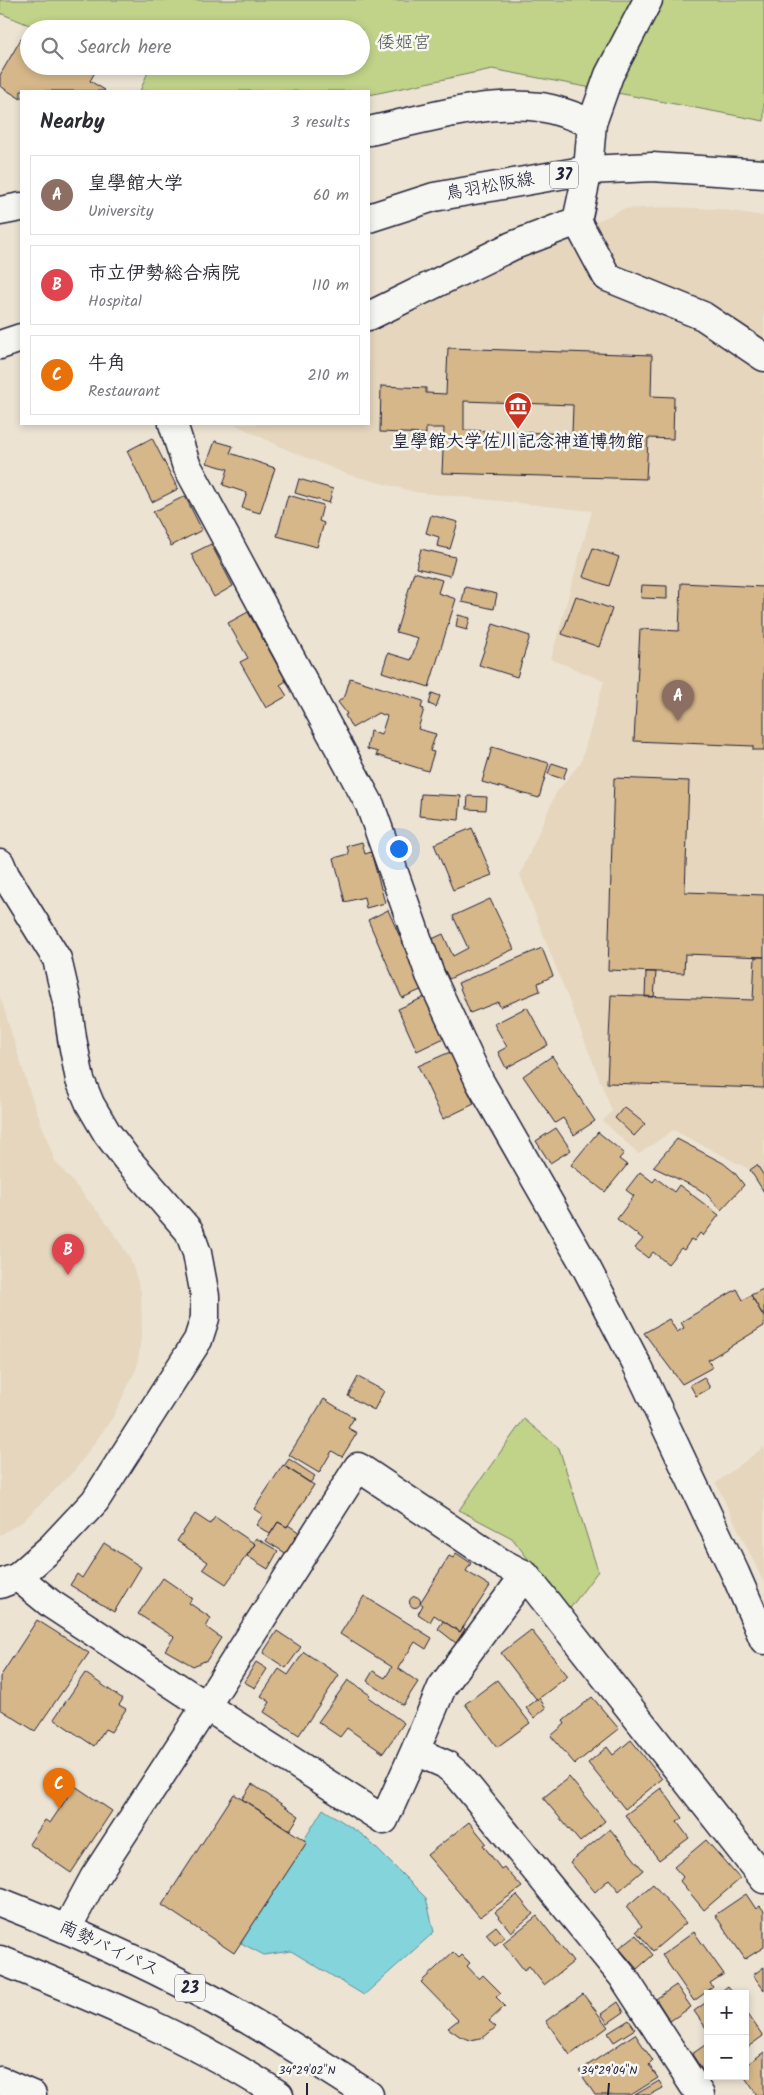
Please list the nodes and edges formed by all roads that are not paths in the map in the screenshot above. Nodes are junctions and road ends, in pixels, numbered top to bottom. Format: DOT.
graph roads {
  1 [pos="648,0"];
  2 [pos="592,123"];
  3 [pos="370,131"];
  4 [pos="588,170"];
  5 [pos="764,174"];
  6 [pos="20,207"];
  7 [pos="0,211"];
  8 [pos="370,218"];
  9 [pos="577,221"];
  10 [pos="370,316"];
  11 [pos="20,338"];
  12 [pos="0,345"];
  13 [pos="764,357"];
  14 [pos="173,425"];
  15 [pos="0,863"];
  16 [pos="525,1576"];
  17 [pos="9,1580"];
  18 [pos="764,1640"];
  19 [pos="206,1706"];
  20 [pos="415,1751"];
  21 [pos="764,1879"];
  22 [pos="0,1902"];
  23 [pos="67,1928"];
  24 [pos="0,1960"];
  25 [pos="0,2081"];
  26 [pos="32,2095"];
  27 [pos="279,2095"];
  28 [pos="369,2095"];
  29 [pos="700,2095"];
  1 -- 2 [label="main road"];
  2 -- 3 [label="main road"];
  2 -- 4 [label="main road"];
  4 -- 5 [label="main road, 鳥羽松阪線 / 37"];
  4 -- 8 [label="main road, 鳥羽松阪線 / 37"];
  4 -- 9 [label="main road"];
  6 -- 7 [label="main road"];
  9 -- 10 [label="main road"];
  9 -- 13 [label="main road"];
  11 -- 12 [label="main road"];
  14 -- 18 [label="main road"];
  15 -- 17 [label="main road"];
  16 -- 19 [label="main road"];
  16 -- 20 [label="main road"];
  16 -- 21 [label="main road"];
  17 -- 19 [label="main road"];
  19 -- 20 [label="main road"];
  19 -- 23 [label="main road"];
  20 -- 29 [label="main road"];
  22 -- 23 [label="main road, 南勢バイパス / 23"];
  23 -- 28 [label="main road, 南勢バイパス / 23"];
  24 -- 27 [label="main road"];
  25 -- 26 [label="main road"];
}
